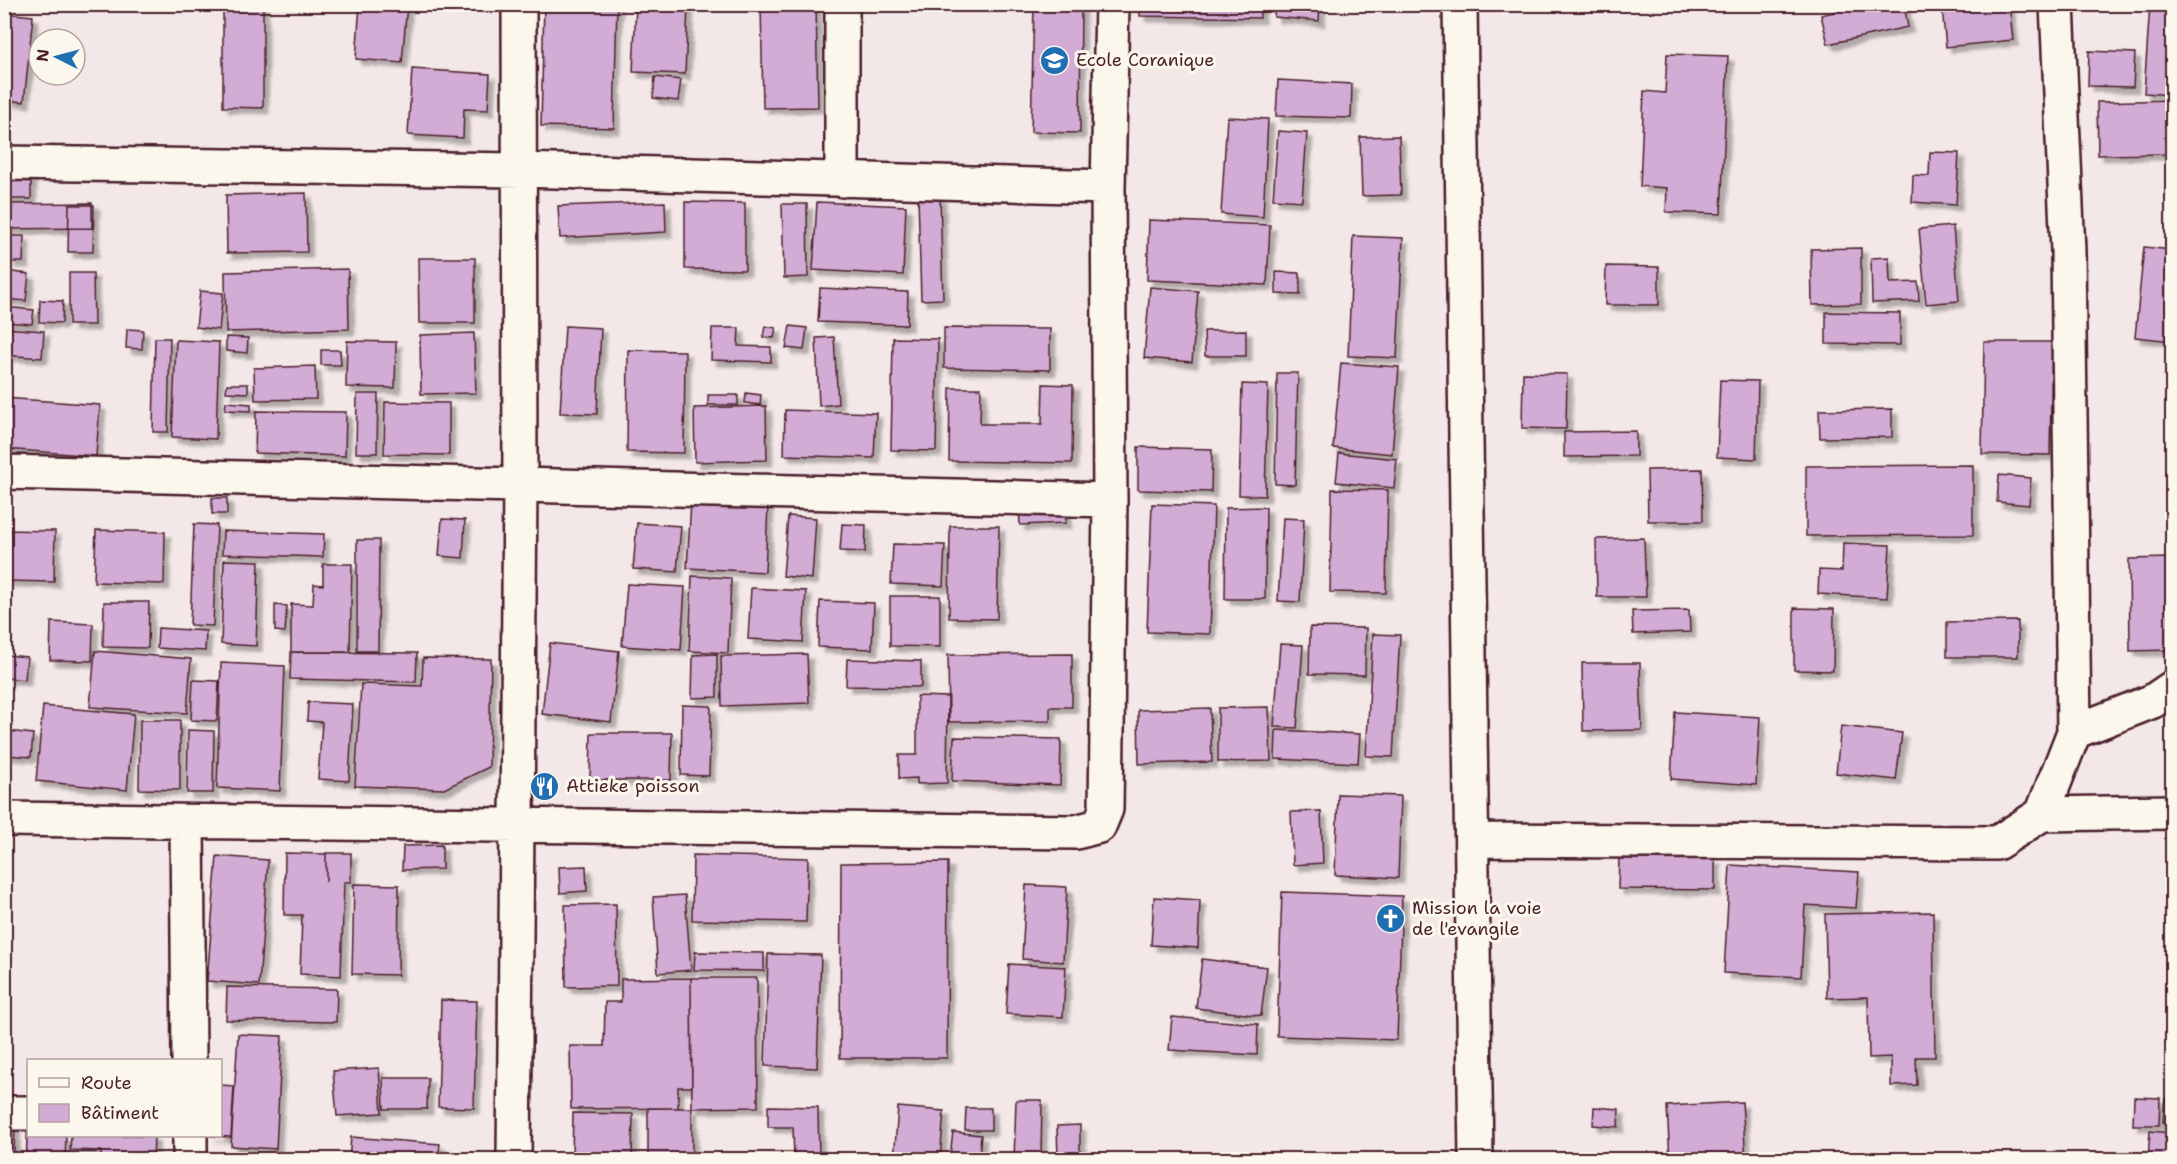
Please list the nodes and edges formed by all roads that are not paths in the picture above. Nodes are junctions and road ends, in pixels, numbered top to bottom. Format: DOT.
graph roads {
  1 [pos="519,4"];
  2 [pos="842,4"];
  3 [pos="1112,4"];
  4 [pos="1460,4"];
  5 [pos="2057,4"];
  6 [pos="4,163"];
  7 [pos="520,170"];
  8 [pos="842,180"];
  9 [pos="1108,187"];
  10 [pos="4,472"];
  11 [pos="520,486"];
  12 [pos="1110,500"];
  13 [pos="2172,687"];
  14 [pos="2074,732"];
  15 [pos="2172,812"];
  16 [pos="2042,814"];
  17 [pos="4,819"];
  18 [pos="187,822"];
  19 [pos="517,826"];
  20 [pos="1472,840"];
  21 [pos="189,1059"];
  22 [pos="4,1113"];
  23 [pos="27,1113"];
  24 [pos="190,1137"];
  25 [pos="190,1160"];
  26 [pos="514,1160"];
  27 [pos="1476,1160"];
  1 -- 7 [label="street"];
  2 -- 8 [label="street"];
  3 -- 9 [label="street"];
  4 -- 20 [label="street"];
  5 -- 14 [label="street"];
  6 -- 7 [label="street"];
  7 -- 8 [label="street"];
  7 -- 11 [label="street"];
  8 -- 9 [label="street"];
  9 -- 12 [label="street"];
  10 -- 11 [label="street"];
  11 -- 12 [label="street"];
  11 -- 19 [label="street"];
  12 -- 19 [label="street"];
  13 -- 14 [label="street"];
  14 -- 16 [label="street"];
  15 -- 16 [label="street"];
  16 -- 20 [label="street"];
  17 -- 18 [label="street"];
  18 -- 19 [label="street"];
  18 -- 21 [label="street"];
  19 -- 26 [label="street"];
  20 -- 27 [label="street"];
  22 -- 23 [label="street"];
  24 -- 25 [label="street"];
}
